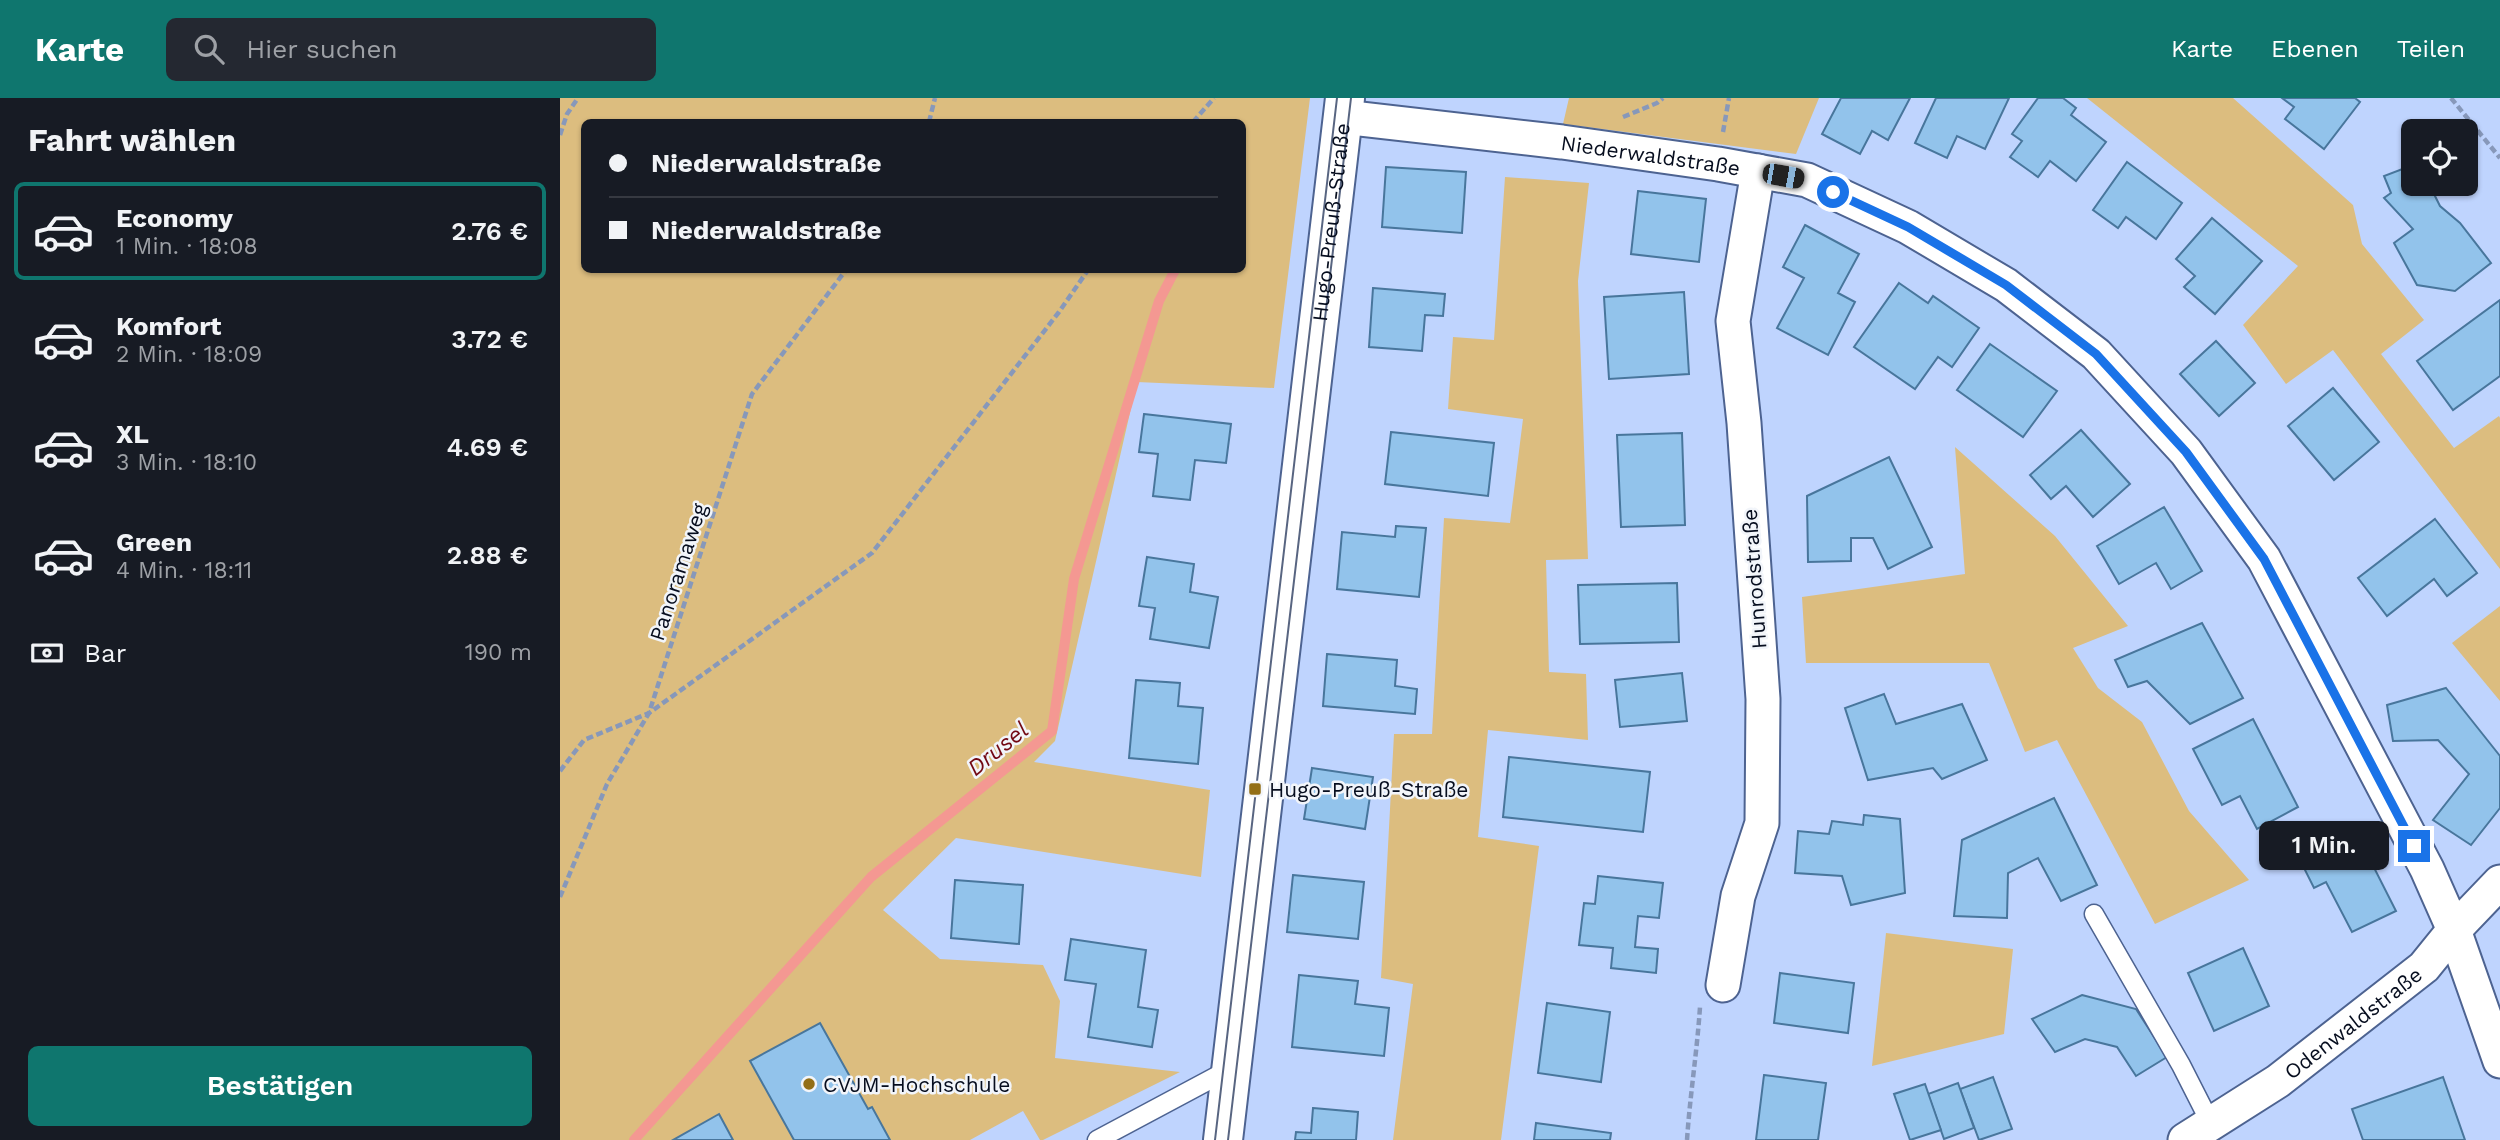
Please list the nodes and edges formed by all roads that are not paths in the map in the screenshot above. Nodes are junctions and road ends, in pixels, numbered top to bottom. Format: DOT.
graph roads {
  1 [pos="1344,108"];
  2 [pos="1758,171"];
  3 [pos="2500,882"];
  4 [pos="2094,914"];
  5 [pos="2454,930"];
  6 [pos="1723,985"];
  7 [pos="2500,1061"];
  8 [pos="1231,1068"];
  9 [pos="2198,1132"];
  10 [pos="1097,1140"];
  11 [pos="1223,1140"];
  1 -- 2 [label="street, Niederwaldstraße"];
  1 -- 8 [label="street, Hugo-Preuß-Straße"];
  2 -- 5 [label="street, Niederwaldstraße"];
  2 -- 6 [label="street, Hunrodstraße"];
  3 -- 5 [label="street, Odenwaldstraße"];
  4 -- 9 [label="lane"];
  5 -- 7 [label="street, Niederwaldstraße"];
  5 -- 9 [label="street, Odenwaldstraße"];
  8 -- 10 [label="lane"];
  8 -- 11 [label="street, Hugo-Preuß-Straße"];
}
